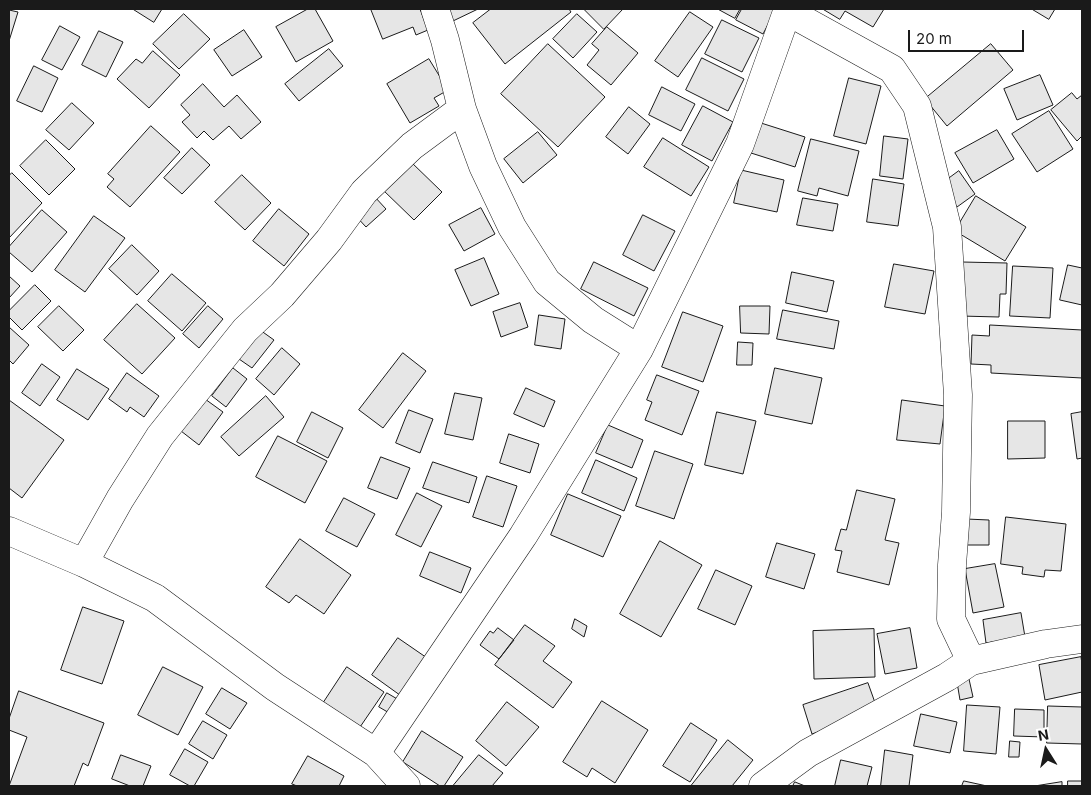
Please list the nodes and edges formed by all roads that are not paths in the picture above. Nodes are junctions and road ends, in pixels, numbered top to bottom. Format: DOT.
graph roads {
  1 [pos="435,9"];
  2 [pos="788,10"];
  3 [pos="462,109"];
  4 [pos="639,349"];
  5 [pos="9,531"];
  6 [pos="84,563"];
  7 [pos="1082,639"];
  8 [pos="971,661"];
  9 [pos="376,753"];
  10 [pos="406,786"];
  11 [pos="763,786"];
  1 -- 3 [label="street"];
  2 -- 4 [label="street"];
  2 -- 8 [label="street"];
  3 -- 4 [label="street"];
  3 -- 6 [label="street"];
  4 -- 9 [label="street"];
  5 -- 6 [label="street"];
  6 -- 9 [label="street"];
  7 -- 8 [label="street"];
  8 -- 11 [label="street"];
  9 -- 10 [label="street"];
}
